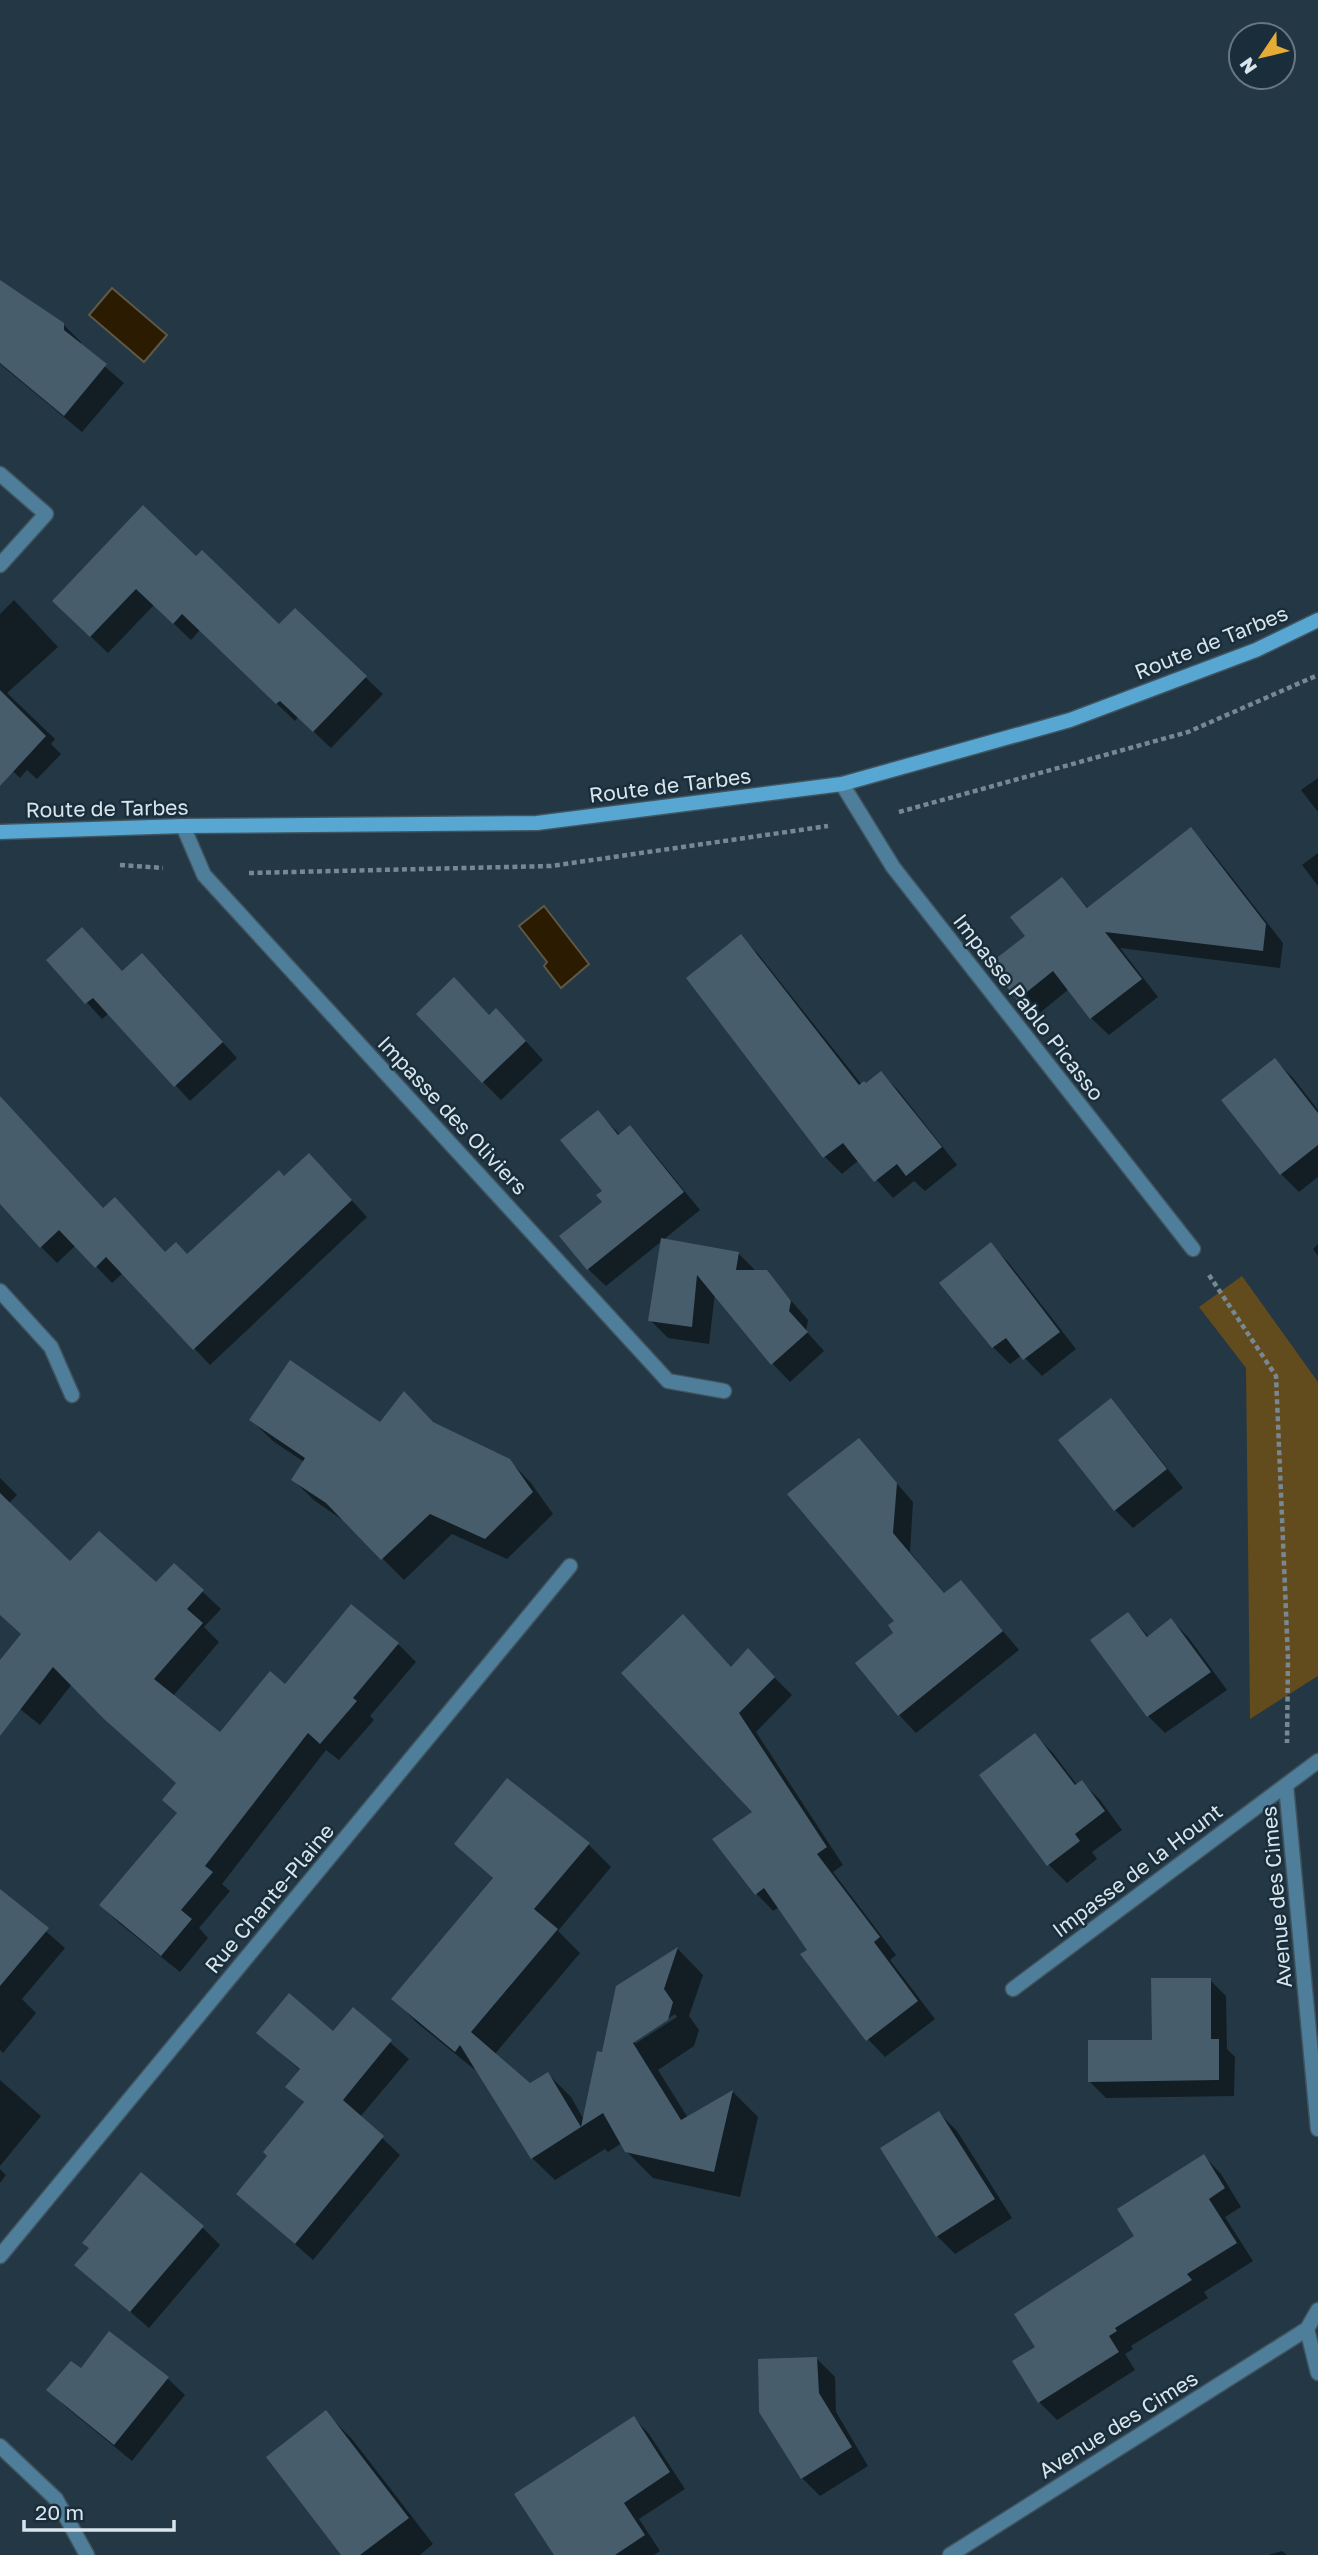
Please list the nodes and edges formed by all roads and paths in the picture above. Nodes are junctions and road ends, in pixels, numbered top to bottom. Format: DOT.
graph roads {
  1 [pos="0,474"];
  2 [pos="0,565"];
  3 [pos="1318,620"];
  4 [pos="842,783"];
  5 [pos="183,827"];
  6 [pos="0,832"];
  7 [pos="1193,1250"];
  8 [pos="0,1291"];
  9 [pos="724,1391"];
  10 [pos="72,1395"];
  11 [pos="570,1566"];
  12 [pos="1318,1760"];
  13 [pos="1286,1785"];
  14 [pos="1013,1989"];
  15 [pos="1318,2129"];
  16 [pos="0,2256"];
  17 [pos="1318,2310"];
  18 [pos="1307,2329"];
  19 [pos="1318,2373"];
  20 [pos="0,2446"];
  21 [pos="87,2555"];
  22 [pos="950,2555"];
  1 -- 2 [label="street"];
  3 -- 4 [label="street, Route de Tarbes"];
  4 -- 5 [label="street, Route de Tarbes"];
  4 -- 7 [label="street, Impasse Pablo Picasso"];
  5 -- 6 [label="street, Route de Tarbes"];
  5 -- 9 [label="street, Impasse des Oliviers"];
  7 -- 13 [label="path"];
  8 -- 10 [label="street"];
  11 -- 16 [label="street, Rue Chante-Plaine"];
  12 -- 13 [label="street, Avenue des Cimes"];
  13 -- 14 [label="street, Impasse de la Hount"];
  13 -- 15 [label="street, Avenue des Cimes"];
  17 -- 18 [label="street, Avenue des Cimes"];
  18 -- 19 [label="street"];
  18 -- 22 [label="street, Avenue des Cimes"];
  20 -- 21 [label="street"];
}
